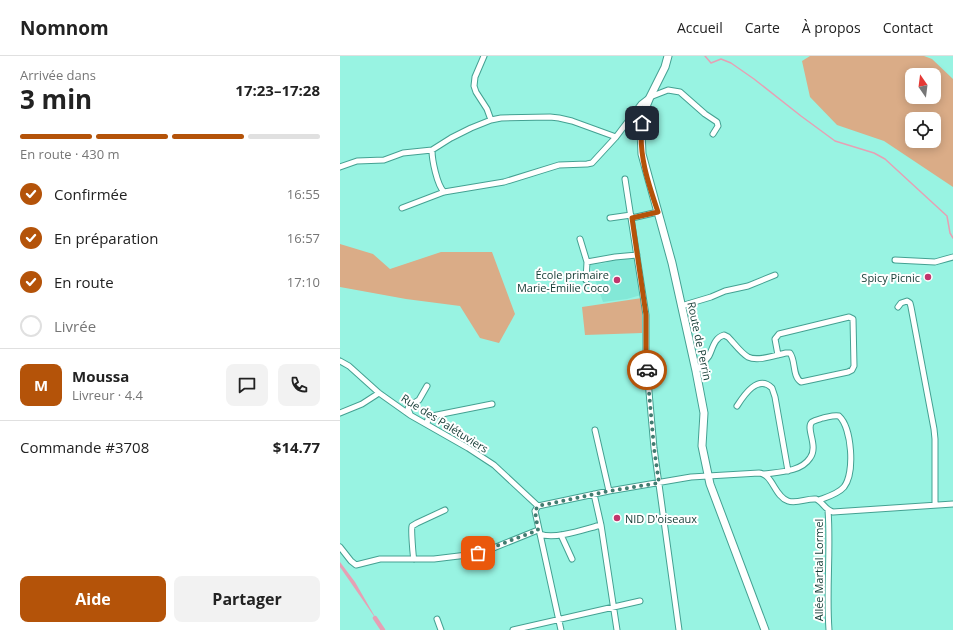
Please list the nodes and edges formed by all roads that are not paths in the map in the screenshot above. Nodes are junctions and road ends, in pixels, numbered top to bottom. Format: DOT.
graph roads {
  1 [pos="484,56"];
  2 [pos="668,56"];
  3 [pos="650,96"];
  4 [pos="491,120"];
  5 [pos="713,134"];
  6 [pos="616,137"];
  7 [pos="432,150"];
  8 [pos="340,167"];
  9 [pos="626,179"];
  10 [pos="444,192"];
  11 [pos="402,208"];
  12 [pos="658,212"];
  13 [pos="631,217"];
  14 [pos="610,218"];
  15 [pos="580,239"];
  16 [pos="637,255"];
  17 [pos="953,257"];
  18 [pos="895,260"];
  19 [pos="587,262"];
  20 [pos="775,275"];
  21 [pos="586,280"];
  22 [pos="681,306"];
  23 [pos="898,307"];
  24 [pos="778,354"];
  25 [pos="340,361"];
  26 [pos="696,371"];
  27 [pos="427,386"];
  28 [pos="379,393"];
  29 [pos="492,404"];
  30 [pos="737,406"];
  31 [pos="340,413"];
  32 [pos="410,415"];
  33 [pos="427,424"];
  34 [pos="595,430"];
  35 [pos="788,471"];
  36 [pos="764,474"];
  37 [pos="709,477"];
  38 [pos="659,483"];
  39 [pos="609,491"];
  40 [pos="594,494"];
  41 [pos="819,500"];
  42 [pos="953,504"];
  43 [pos="935,505"];
  44 [pos="538,506"];
  45 [pos="445,510"];
  46 [pos="828,510"];
  47 [pos="601,525"];
  48 [pos="539,532"];
  49 [pos="561,535"];
  50 [pos="340,547"];
  51 [pos="414,559"];
  52 [pos="572,559"];
  53 [pos="640,601"];
  54 [pos="613,608"];
  55 [pos="437,619"];
  56 [pos="558,619"];
  57 [pos="441,630"];
  58 [pos="513,630"];
  59 [pos="561,630"];
  60 [pos="617,630"];
  61 [pos="679,630"];
  62 [pos="765,630"];
  63 [pos="829,630"];
  1 -- 4 [label="street"];
  2 -- 3 [label="main road, Route de Perrin"];
  3 -- 5 [label="street"];
  3 -- 6 [label="street"];
  3 -- 12 [label="main road, Route de Perrin"];
  4 -- 6 [label="street"];
  4 -- 7 [label="street"];
  6 -- 10 [label="street"];
  7 -- 8 [label="street"];
  7 -- 10 [label="street"];
  9 -- 13 [label="street"];
  10 -- 11 [label="street"];
  12 -- 13 [label="street"];
  12 -- 22 [label="main road, Route de Perrin"];
  13 -- 14 [label="street"];
  13 -- 16 [label="street"];
  15 -- 19 [label="street"];
  16 -- 19 [label="street"];
  16 -- 38 [label="street"];
  17 -- 18 [label="street"];
  19 -- 21 [label="street"];
  20 -- 22 [label="street"];
  22 -- 26 [label="main road, Route de Perrin"];
  23 -- 43 [label="street"];
  24 -- 24 [label="street"];
  24 -- 26 [label="street"];
  25 -- 28 [label="street, Rue des Palétuviers"];
  26 -- 37 [label="main road, Route de Perrin"];
  27 -- 32 [label="street"];
  28 -- 31 [label="street"];
  28 -- 32 [label="street, Rue des Palétuviers"];
  29 -- 33 [label="street"];
  30 -- 35 [label="street"];
  32 -- 33 [label="street, Rue des Palétuviers"];
  33 -- 44 [label="street, Rue des Palétuviers"];
  34 -- 39 [label="street"];
  35 -- 36 [label="street"];
  35 -- 41 [label="street"];
  36 -- 37 [label="street"];
  36 -- 41 [label="street"];
  37 -- 38 [label="street"];
  37 -- 62 [label="main road, Route de Perrin"];
  38 -- 39 [label="street"];
  38 -- 61 [label="street"];
  39 -- 40 [label="street"];
  40 -- 44 [label="street"];
  40 -- 47 [label="street"];
  41 -- 46 [label="street"];
  42 -- 43 [label="street"];
  43 -- 46 [label="street"];
  44 -- 48 [label="street"];
  45 -- 51 [label="street"];
  46 -- 63 [label="street, Allée Martial Lormel"];
  47 -- 49 [label="street"];
  47 -- 54 [label="street"];
  48 -- 49 [label="street"];
  48 -- 51 [label="street"];
  48 -- 56 [label="street"];
  49 -- 52 [label="street"];
  50 -- 51 [label="street"];
  53 -- 54 [label="street"];
  54 -- 56 [label="street"];
  54 -- 60 [label="street"];
  55 -- 57 [label="street"];
  56 -- 58 [label="street"];
  56 -- 59 [label="street"];
}
